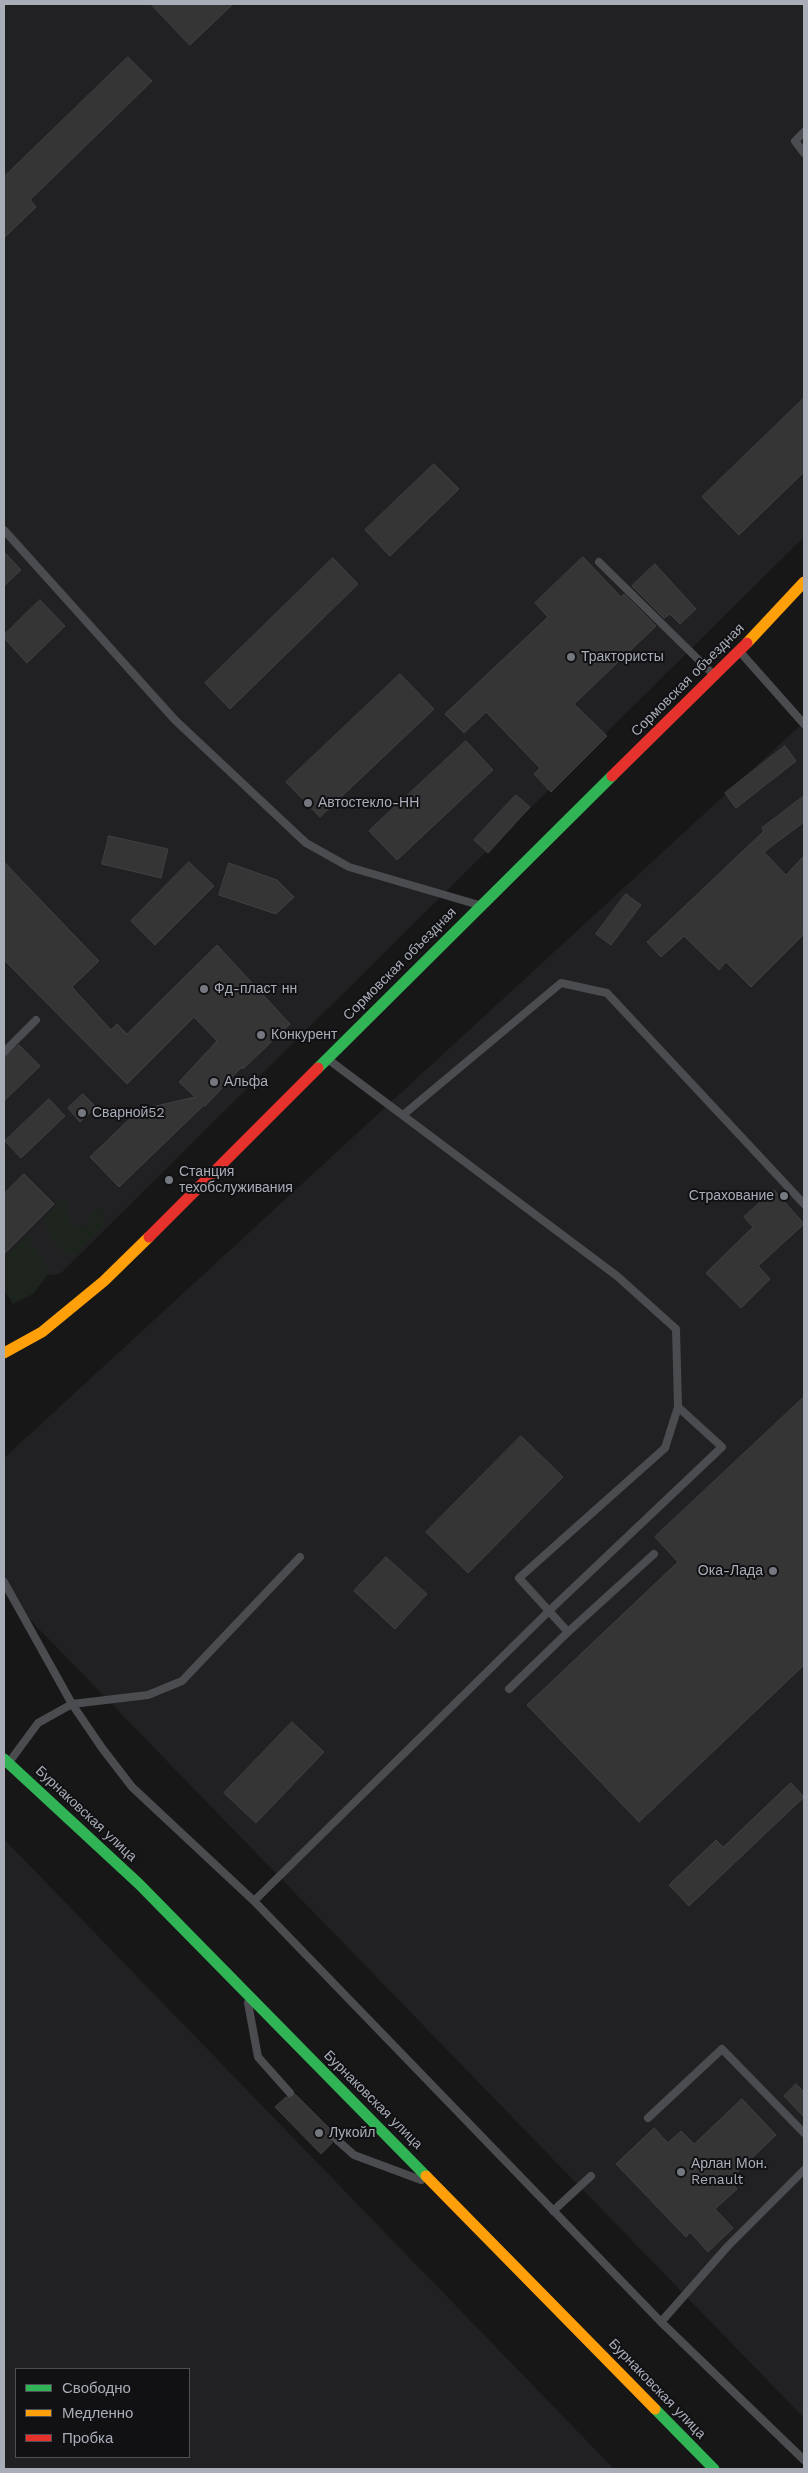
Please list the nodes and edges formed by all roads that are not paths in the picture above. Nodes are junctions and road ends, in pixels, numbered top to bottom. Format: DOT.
graph roads {
  1 [pos="804,132"];
  2 [pos="804,153"];
  3 [pos="4,530"];
  4 [pos="599,562"];
  5 [pos="804,582"];
  6 [pos="740,651"];
  7 [pos="714,675"];
  8 [pos="804,724"];
  9 [pos="481,905"];
  10 [pos="36,1020"];
  11 [pos="4,1052"];
  12 [pos="327,1058"];
  13 [pos="403,1115"];
  14 [pos="804,1204"];
  15 [pos="4,1353"];
  16 [pos="678,1407"];
  17 [pos="654,1554"];
  18 [pos="300,1557"];
  19 [pos="4,1582"];
  20 [pos="550,1610"];
  21 [pos="568,1632"];
  22 [pos="509,1689"];
  23 [pos="72,1704"];
  24 [pos="6,1761"];
  25 [pos="254,1901"];
  26 [pos="246,1993"];
  27 [pos="290,2093"];
  28 [pos="648,2118"];
  29 [pos="804,2133"];
  30 [pos="336,2139"];
  31 [pos="804,2170"];
  32 [pos="591,2176"];
  33 [pos="438,2187"];
  34 [pos="554,2211"];
  35 [pos="661,2322"];
  36 [pos="804,2460"];
  37 [pos="714,2469"];
  1 -- 2 [label="lane"];
  3 -- 9 [label="lane"];
  4 -- 7 [label="lane"];
  5 -- 6 [label="street, Сормовская объездная"];
  6 -- 7 [label="street, Сормовская объездная"];
  6 -- 8 [label="lane"];
  7 -- 9 [label="street, Сормовская объездная"];
  9 -- 12 [label="street, Сормовская объездная"];
  10 -- 11 [label="lane"];
  12 -- 13 [label="lane"];
  12 -- 15 [label="street, Сормовская объездная"];
  13 -- 14 [label="lane"];
  13 -- 16 [label="lane"];
  16 -- 20 [label="lane"];
  16 -- 20 [label="lane"];
  17 -- 21 [label="lane"];
  18 -- 23 [label="lane"];
  19 -- 23 [label="lane"];
  20 -- 21 [label="lane"];
  20 -- 25 [label="lane"];
  21 -- 22 [label="lane"];
  23 -- 24 [label="lane"];
  23 -- 25 [label="lane"];
  24 -- 26 [label="street, Бурнаковская улица"];
  25 -- 34 [label="lane"];
  26 -- 27 [label="lane"];
  26 -- 33 [label="street, Бурнаковская улица"];
  28 -- 29 [label="lane"];
  30 -- 33 [label="lane"];
  31 -- 35 [label="lane"];
  32 -- 34 [label="lane"];
  33 -- 37 [label="street, Бурнаковская улица"];
  34 -- 35 [label="lane"];
  35 -- 36 [label="lane"];
}
